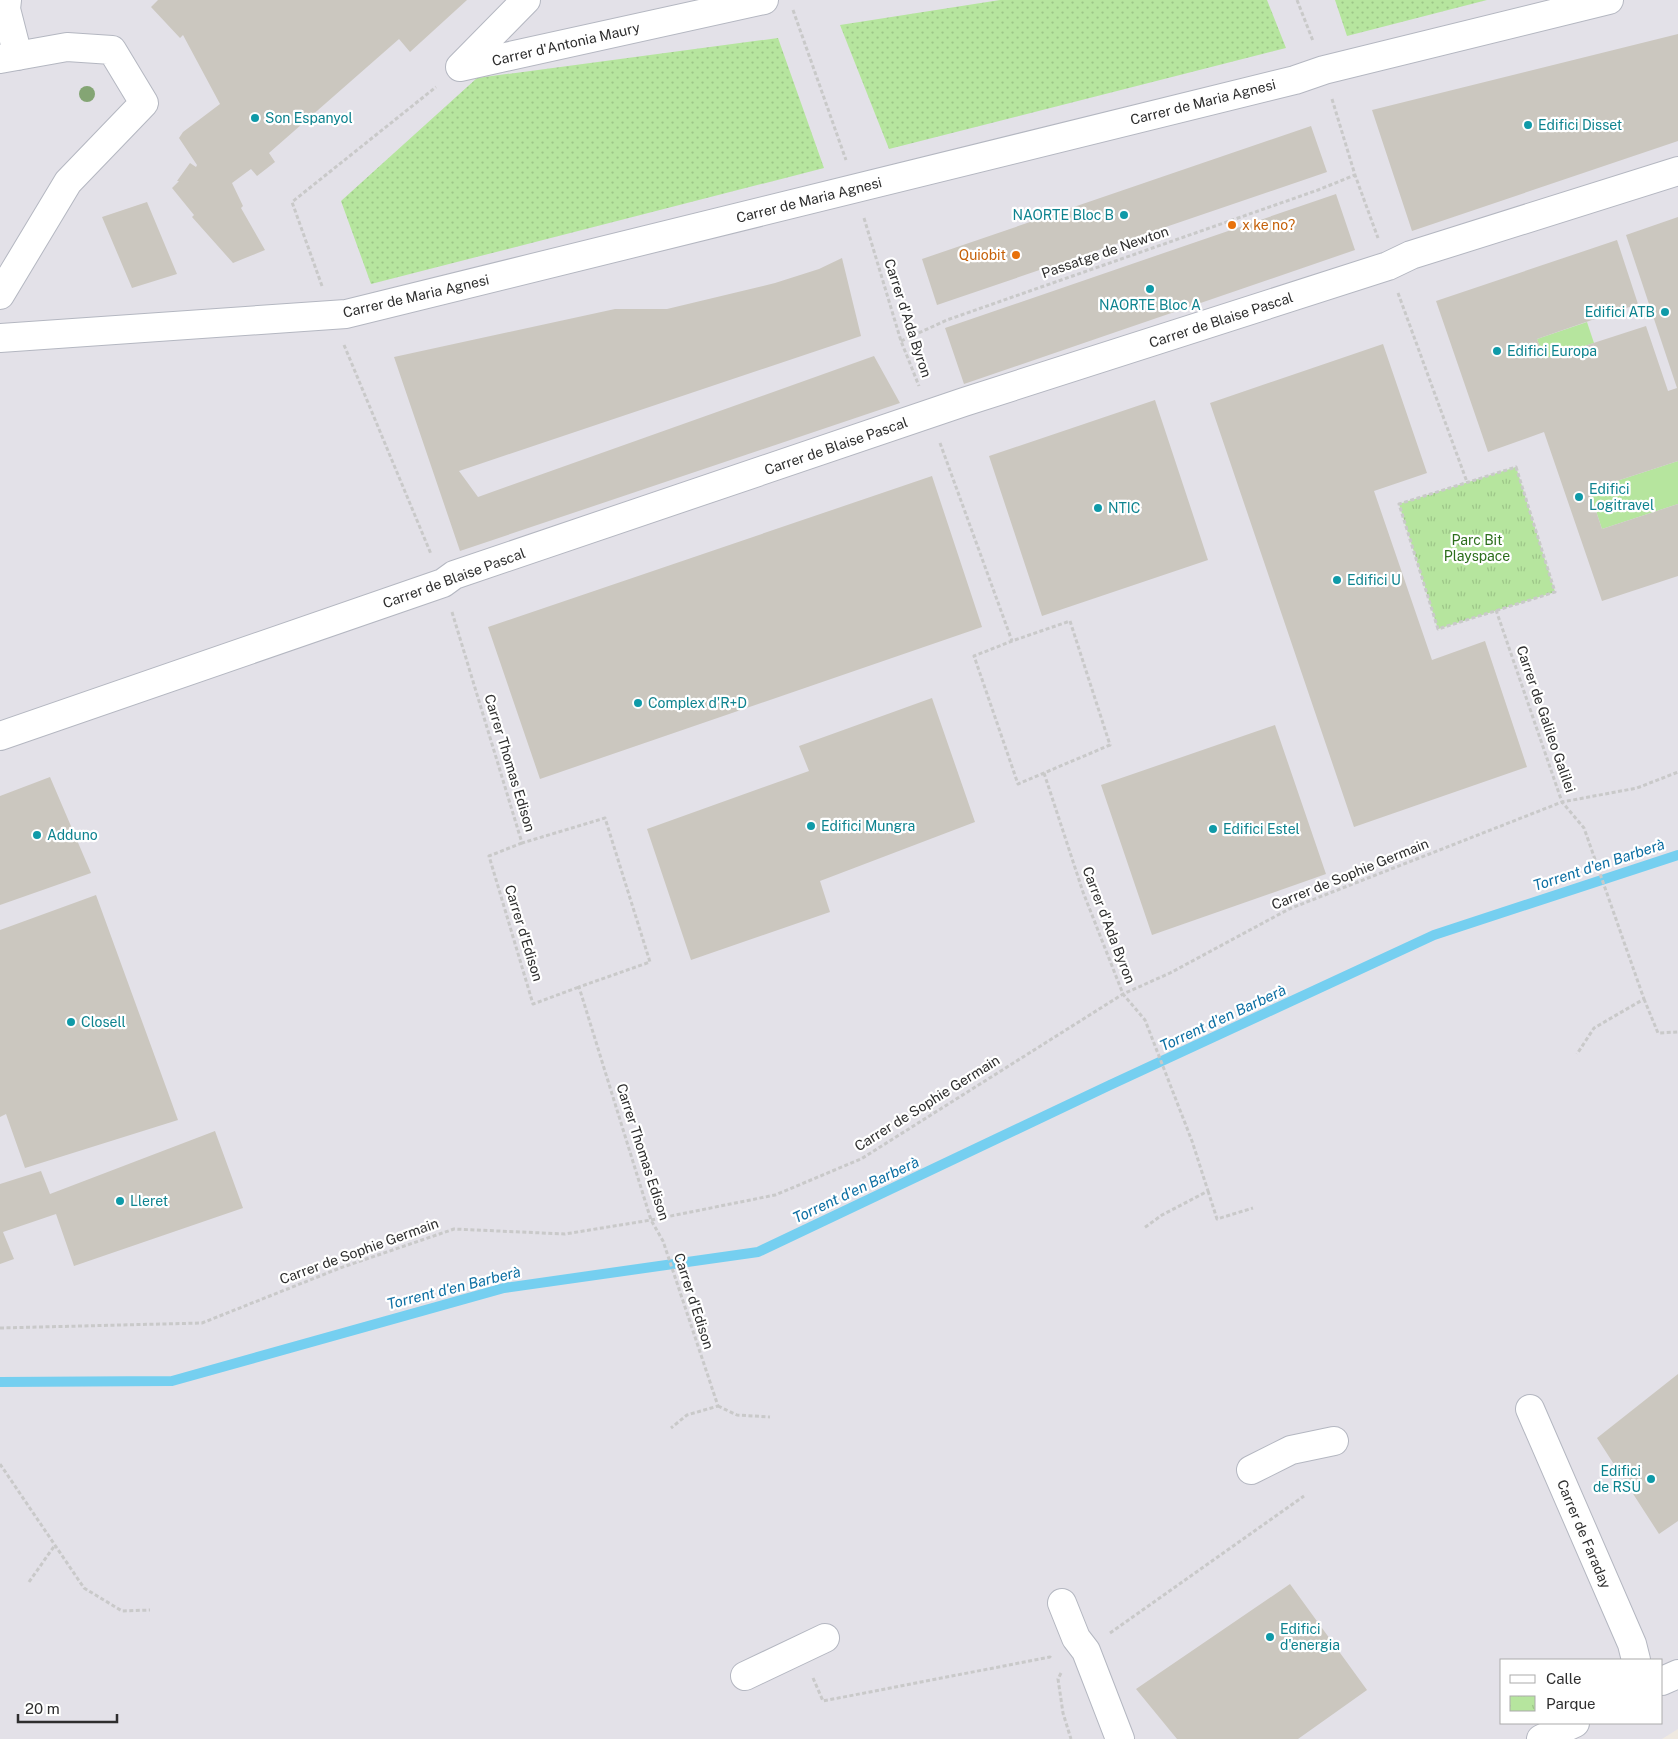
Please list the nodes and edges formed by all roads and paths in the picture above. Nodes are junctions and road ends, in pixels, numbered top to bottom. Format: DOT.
graph roads {
  1 [pos="7,0"];
  2 [pos="526,0"];
  3 [pos="764,0"];
  4 [pos="1609,0"];
  5 [pos="793,9"];
  6 [pos="9,57"];
  7 [pos="460,67"];
  8 [pos="1678,171"];
  9 [pos="1355,175"];
  10 [pos="856,189"];
  11 [pos="0,295"];
  12 [pos="332,315"];
  13 [pos="0,338"];
  14 [pos="901,341"];
  15 [pos="930,414"];
  16 [pos="443,583"];
  17 [pos="1496,610"];
  18 [pos="1012,641"];
  19 [pos="0,736"];
  20 [pos="1678,772"];
  21 [pos="1044,774"];
  22 [pos="1562,802"];
  23 [pos="522,843"];
  24 [pos="579,987"];
  25 [pos="1122,994"];
  26 [pos="1644,999"];
  27 [pos="1678,1032"];
  28 [pos="1577,1054"];
  29 [pos="1208,1191"];
  30 [pos="1253,1208"];
  31 [pos="651,1220"];
  32 [pos="1144,1228"];
  33 [pos="663,1241"];
  34 [pos="0,1328"];
  35 [pos="718,1406"];
  36 [pos="1530,1409"];
  37 [pos="770,1417"];
  38 [pos="671,1428"];
  39 [pos="1334,1441"];
  40 [pos="0,1464"];
  41 [pos="1252,1470"];
  42 [pos="1304,1496"];
  43 [pos="55,1545"];
  44 [pos="29,1582"];
  45 [pos="1062,1603"];
  46 [pos="150,1610"];
  47 [pos="825,1638"];
  48 [pos="800,1650"];
  49 [pos="1075,1658"];
  50 [pos="1636,1659"];
  51 [pos="1678,1674"];
  52 [pos="745,1676"];
  53 [pos="1663,1681"];
  54 [pos="1573,1724"];
  55 [pos="1071,1739"];
  56 [pos="1120,1739"];
  57 [pos="1541,1739"];
  1 -- 6 [label="street"];
  2 -- 7 [label="street, Carrer d'Antonia Maury"];
  3 -- 7 [label="street, Carrer d'Antonia Maury"];
  4 -- 10 [label="street, Carrer de Maria Agnesi"];
  5 -- 10 [label="path, Carrer d'Ada Byron"];
  6 -- 11 [label="street"];
  7 -- 12 [label="path, Carrer Thomas Edison"];
  8 -- 15 [label="street, Carrer de Blaise Pascal"];
  9 -- 14 [label="path, Passatge de Newton"];
  10 -- 12 [label="street, Carrer de Maria Agnesi"];
  10 -- 14 [label="path, Carrer d'Ada Byron"];
  12 -- 13 [label="street, Carrer de Maria Agnesi"];
  12 -- 16 [label="path, Carrer Thomas Edison"];
  14 -- 15 [label="path, Carrer d'Ada Byron"];
  15 -- 16 [label="street, Carrer de Blaise Pascal"];
  15 -- 18 [label="path, Carrer d'Ada Byron"];
  16 -- 19 [label="street, Carrer de Blaise Pascal"];
  16 -- 23 [label="path, Carrer Thomas Edison"];
  17 -- 17 [label="path"];
  17 -- 22 [label="path, Carrer de Galileo Galilei"];
  18 -- 21 [label="path"];
  18 -- 21 [label="path"];
  20 -- 22 [label="path, Carrer de Sophie Germain"];
  21 -- 25 [label="path, Carrer d'Ada Byron"];
  22 -- 25 [label="path, Carrer de Sophie Germain"];
  22 -- 26 [label="path, Carrer de Galileo Galilei"];
  23 -- 24 [label="path, Carrer d'Edison"];
  23 -- 24 [label="path, Carrer Thomas Edison"];
  24 -- 31 [label="path, Carrer Thomas Edison"];
  25 -- 29 [label="path, Carrer d'Ada Byron"];
  25 -- 31 [label="path, Carrer de Sophie Germain"];
  26 -- 27 [label="path, Carrer de Galileo Galilei"];
  26 -- 28 [label="path"];
  29 -- 30 [label="path, Carrer d'Ada Byron"];
  29 -- 32 [label="path"];
  31 -- 33 [label="path, Carrer Thomas Edison"];
  31 -- 34 [label="path, Carrer de Sophie Germain"];
  33 -- 35 [label="path, Carrer d'Edison"];
  35 -- 37 [label="path"];
  35 -- 38 [label="path"];
  36 -- 50 [label="street, Carrer de Faraday"];
  39 -- 41 [label="street"];
  40 -- 43 [label="path"];
  42 -- 49 [label="path"];
  43 -- 44 [label="path"];
  43 -- 46 [label="path"];
  45 -- 49 [label="street"];
  47 -- 48 [label="street"];
  48 -- 49 [label="path"];
  48 -- 52 [label="street"];
  49 -- 55 [label="path"];
  49 -- 56 [label="street"];
  51 -- 53 [label="street"];
  54 -- 57 [label="street"];
}
